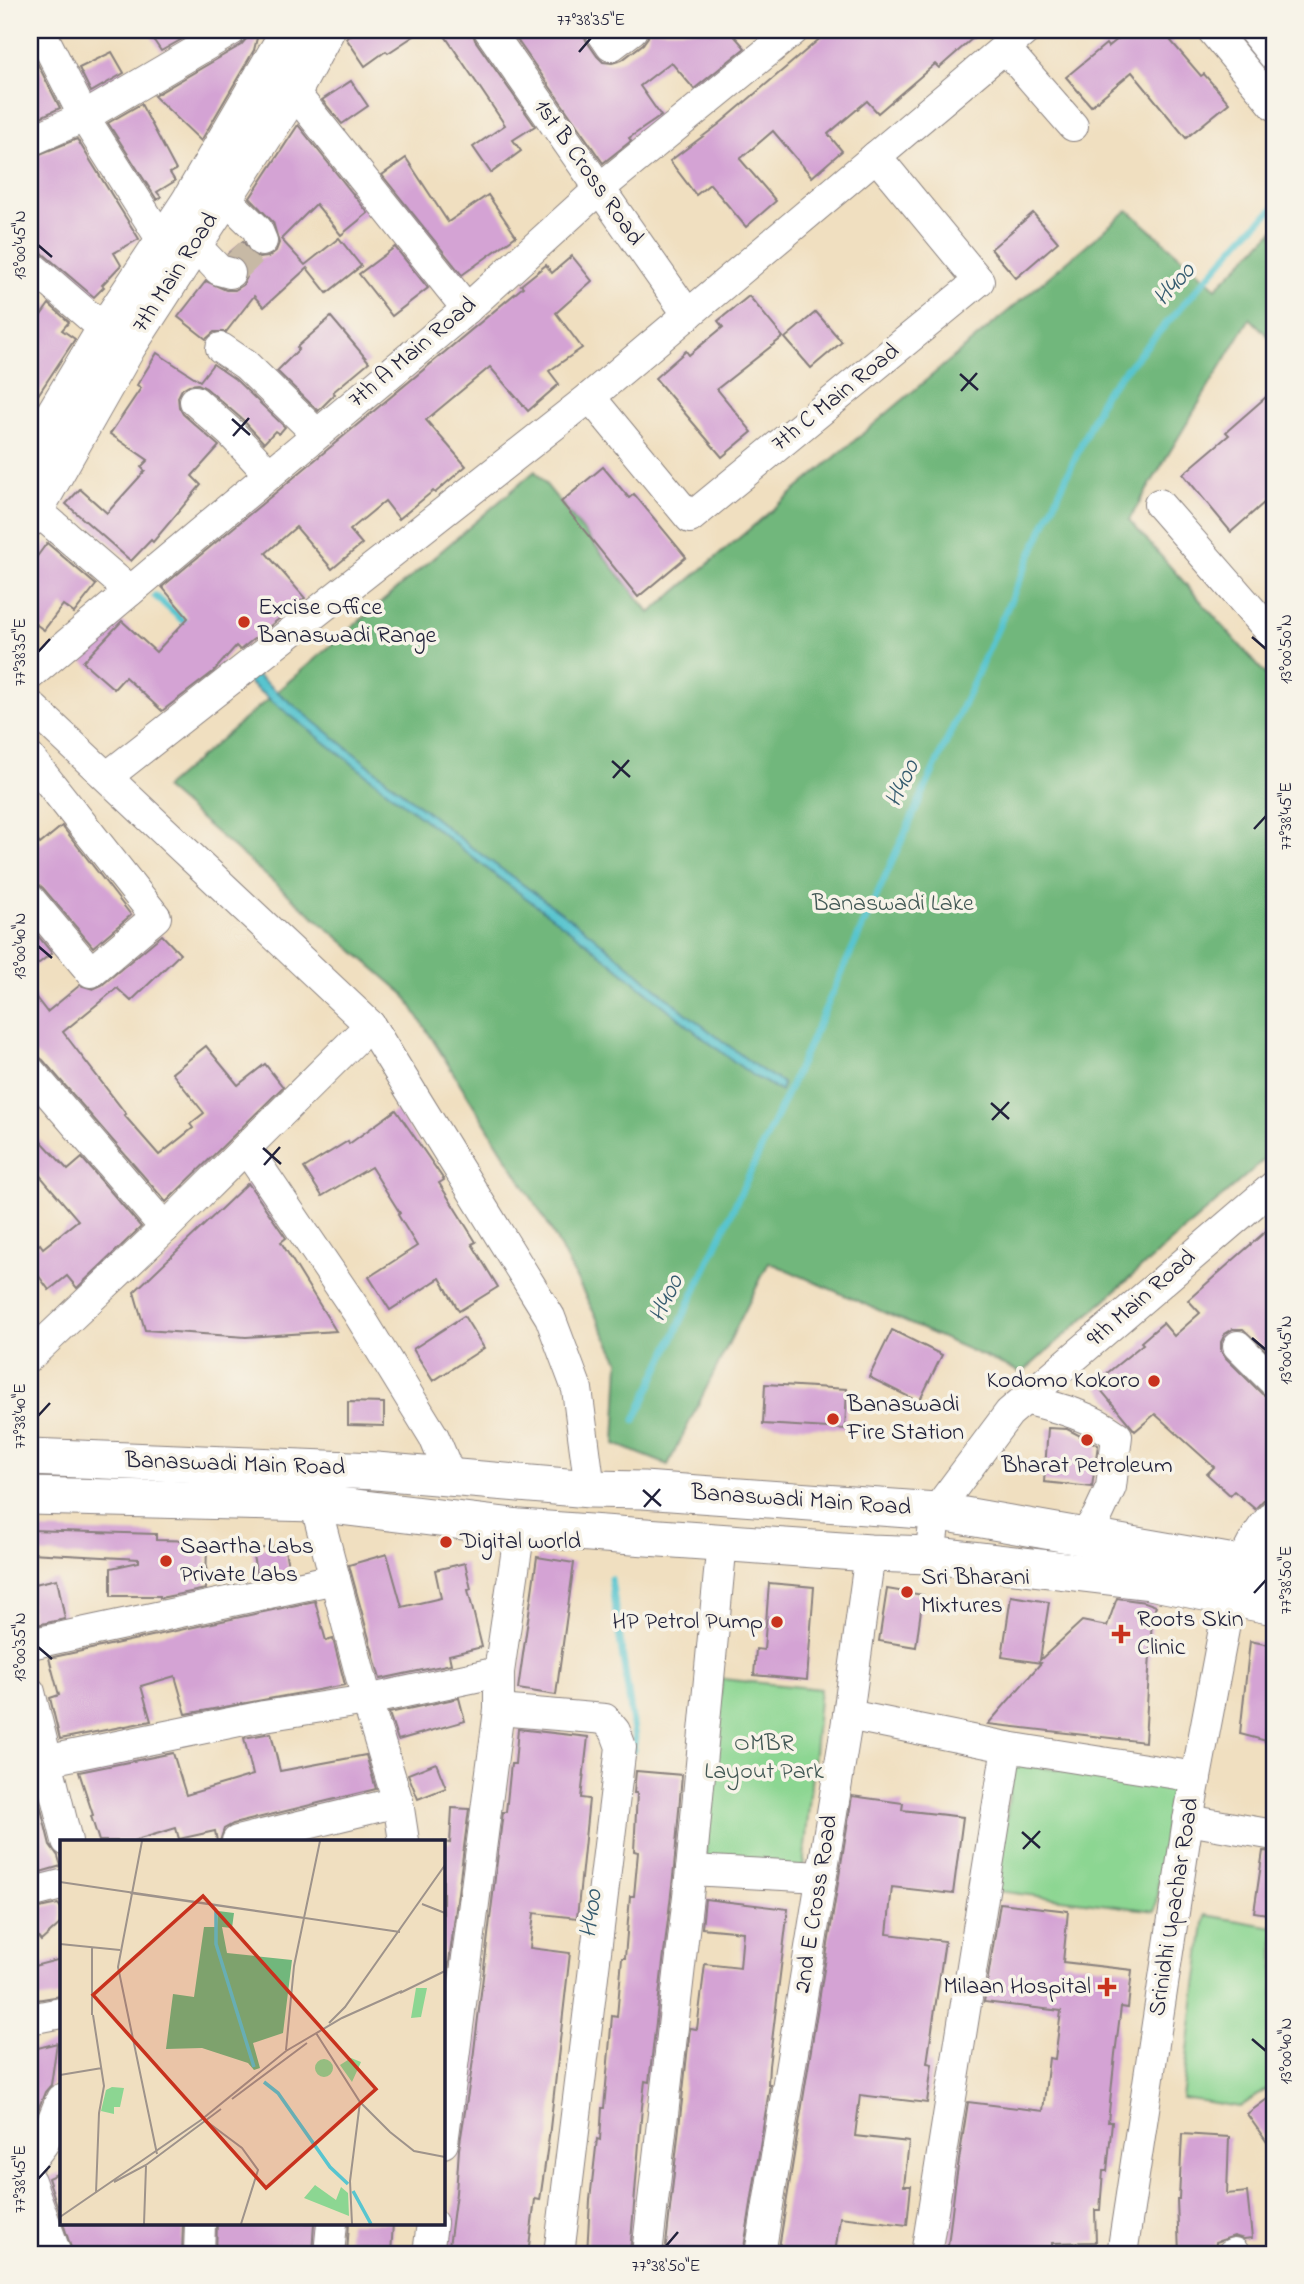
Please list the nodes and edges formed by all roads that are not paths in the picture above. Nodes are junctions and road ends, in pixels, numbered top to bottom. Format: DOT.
graph roads {
  1 [pos="40,30"];
  2 [pos="232,30"];
  3 [pos="326,30"];
  4 [pos="489,30"];
  5 [pos="600,30"];
  6 [pos="632,30"];
  7 [pos="794,30"];
  8 [pos="1212,30"];
  9 [pos="1253,30"];
  10 [pos="286,32"];
  11 [pos="1016,39"];
  12 [pos="1274,56"];
  13 [pos="293,91"];
  14 [pos="1274,105"];
  15 [pos="85,117"];
  16 [pos="1073,126"];
  17 [pos="30,141"];
  18 [pos="876,156"];
  19 [pos="598,189"];
  20 [pos="225,198"];
  21 [pos="262,240"];
  22 [pos="180,250"];
  23 [pos="30,265"];
  24 [pos="230,273"];
  25 [pos="467,309"];
  26 [pos="688,315"];
  27 [pos="105,330"];
  28 [pos="221,348"];
  29 [pos="590,397"];
  30 [pos="195,401"];
  31 [pos="35,432"];
  32 [pos="317,434"];
  33 [pos="270,474"];
  34 [pos="1159,504"];
  35 [pos="33,513"];
  36 [pos="130,591"];
  37 [pos="1274,636"];
  38 [pos="30,675"];
  39 [pos="30,705"];
  40 [pos="30,758"];
  41 [pos="108,776"];
  42 [pos="30,899"];
  43 [pos="370,1024"];
  44 [pos="30,1071"];
  45 [pos="40,1102"];
  46 [pos="246,1148"];
  47 [pos="1274,1185"];
  48 [pos="165,1228"];
  49 [pos="1238,1346"];
  50 [pos="30,1356"];
  51 [pos="1274,1382"];
  52 [pos="1025,1399"];
  53 [pos="30,1457"];
  54 [pos="450,1475"];
  55 [pos="590,1489"];
  56 [pos="30,1496"];
  57 [pos="315,1503"];
  58 [pos="936,1511"];
  59 [pos="1274,1514"];
  60 [pos="520,1528"];
  61 [pos="1084,1536"];
  62 [pos="722,1541"];
  63 [pos="870,1553"];
  64 [pos="930,1555"];
  65 [pos="1249,1577"];
  66 [pos="335,1579"];
  67 [pos="1274,1606"];
  68 [pos="30,1644"];
  69 [pos="499,1672"];
  70 [pos="30,1692"];
  71 [pos="367,1700"];
  72 [pos="499,1710"];
  73 [pos="848,1715"];
  74 [pos="1007,1746"];
  75 [pos="39,1761"];
  76 [pos="1196,1777"];
  77 [pos="398,1802"];
  78 [pos="1188,1820"];
  79 [pos="1274,1835"];
  80 [pos="67,1840"];
  81 [pos="241,1840"];
  82 [pos="404,1840"];
  83 [pos="691,1870"];
  84 [pos="821,1877"];
  85 [pos="60,1885"];
  86 [pos="30,1893"];
  87 [pos="60,2012"];
  88 [pos="30,2019"];
  89 [pos="60,2102"];
  90 [pos="444,2135"];
  91 [pos="30,2161"];
  92 [pos="30,2181"];
  93 [pos="200,2224"];
  94 [pos="332,2224"];
  95 [pos="432,2224"];
  96 [pos="56,2254"];
  97 [pos="199,2254"];
  98 [pos="329,2254"];
  99 [pos="428,2254"];
  100 [pos="559,2254"];
  101 [pos="647,2254"];
  102 [pos="760,2254"];
  103 [pos="926,2254"];
  104 [pos="1122,2254"];
  1 -- 15 [label="street"];
  2 -- 15 [label="street"];
  3 -- 13 [label="main road, 7th Main Road"];
  4 -- 19 [label="street, 1st B Cross Road"];
  5 -- 6 [label="street"];
  7 -- 19 [label="street, 7th A Main Road"];
  8 -- 14 [label="street"];
  9 -- 12 [label="street"];
  10 -- 22 [label="main road, 7th Main Road"];
  11 -- 16 [label="street"];
  11 -- 18 [label="street"];
  13 -- 20 [label="main road, 7th Main Road"];
  13 -- 25 [label="street"];
  15 -- 17 [label="street"];
  15 -- 22 [label="street"];
  18 -- 26 [label="street"];
  18 -- 29 [label="street, 7th C Main Road"];
  19 -- 25 [label="street, 7th A Main Road"];
  19 -- 26 [label="street, 1st B Cross Road"];
  20 -- 21 [label="street"];
  20 -- 22 [label="main road, 7th Main Road"];
  22 -- 24 [label="street"];
  22 -- 27 [label="main road, 7th Main Road"];
  22 -- 35 [label="main road, 7th Main Road"];
  23 -- 27 [label="street"];
  25 -- 32 [label="street, 7th A Main Road"];
  26 -- 29 [label="street"];
  27 -- 31 [label="main road, 7th Main Road"];
  28 -- 32 [label="street"];
  29 -- 41 [label="street"];
  30 -- 33 [label="street"];
  32 -- 33 [label="street, 7th A Main Road"];
  33 -- 36 [label="street, 7th A Main Road"];
  34 -- 37 [label="street"];
  35 -- 36 [label="street"];
  36 -- 38 [label="street, 7th A Main Road"];
  39 -- 41 [label="street"];
  40 -- 42 [label="street"];
  41 -- 43 [label="street"];
  43 -- 46 [label="street"];
  43 -- 55 [label="street"];
  44 -- 45 [label="street"];
  45 -- 48 [label="street"];
  46 -- 48 [label="street"];
  46 -- 54 [label="street"];
  47 -- 52 [label="street, 9th Main Road"];
  48 -- 50 [label="street"];
  49 -- 51 [label="street"];
  52 -- 58 [label="street, 9th Main Road"];
  52 -- 61 [label="street"];
  53 -- 54 [label="main road, Banaswadi Main Road"];
  54 -- 55 [label="main road, Banaswadi Main Road"];
  55 -- 58 [label="main road, Banaswadi Main Road"];
  56 -- 57 [label="main road, Banaswadi Main Road"];
  57 -- 60 [label="main road, Banaswadi Main Road"];
  57 -- 66 [label="street"];
  58 -- 61 [label="main road, Banaswadi Main Road"];
  58 -- 64 [label="street, 9th Main Road"];
  59 -- 65 [label="street, Srinidhi Upachar Road"];
  60 -- 62 [label="main road, Banaswadi Main Road"];
  60 -- 69 [label="street"];
  61 -- 65 [label="main road, Banaswadi Main Road"];
  62 -- 63 [label="main road, Banaswadi Main Road"];
  62 -- 83 [label="street"];
  63 -- 64 [label="main road, Banaswadi Main Road"];
  63 -- 73 [label="street, 2nd E Cross Road"];
  64 -- 65 [label="main road, Banaswadi Main Road"];
  65 -- 67 [label="main road, Banaswadi Main Road"];
  65 -- 76 [label="street, Srinidhi Upachar Road"];
  66 -- 68 [label="street"];
  66 -- 71 [label="street"];
  69 -- 71 [label="street"];
  69 -- 72 [label="street"];
  70 -- 75 [label="street"];
  71 -- 75 [label="street"];
  71 -- 77 [label="street"];
  72 -- 90 [label="street"];
  72 -- 100 [label="street"];
  73 -- 74 [label="street"];
  73 -- 84 [label="street, 2nd E Cross Road"];
  74 -- 76 [label="street"];
  74 -- 103 [label="street"];
  75 -- 80 [label="street"];
  76 -- 78 [label="street, Srinidhi Upachar Road"];
  77 -- 81 [label="street"];
  77 -- 82 [label="street"];
  78 -- 79 [label="street"];
  78 -- 104 [label="street, Srinidhi Upachar Road"];
  83 -- 84 [label="street"];
  83 -- 101 [label="street"];
  84 -- 102 [label="street, 2nd E Cross Road"];
  85 -- 86 [label="street"];
  87 -- 88 [label="street"];
  89 -- 91 [label="street"];
  92 -- 96 [label="street"];
  93 -- 97 [label="street"];
  94 -- 98 [label="street"];
  95 -- 99 [label="street"];
}
